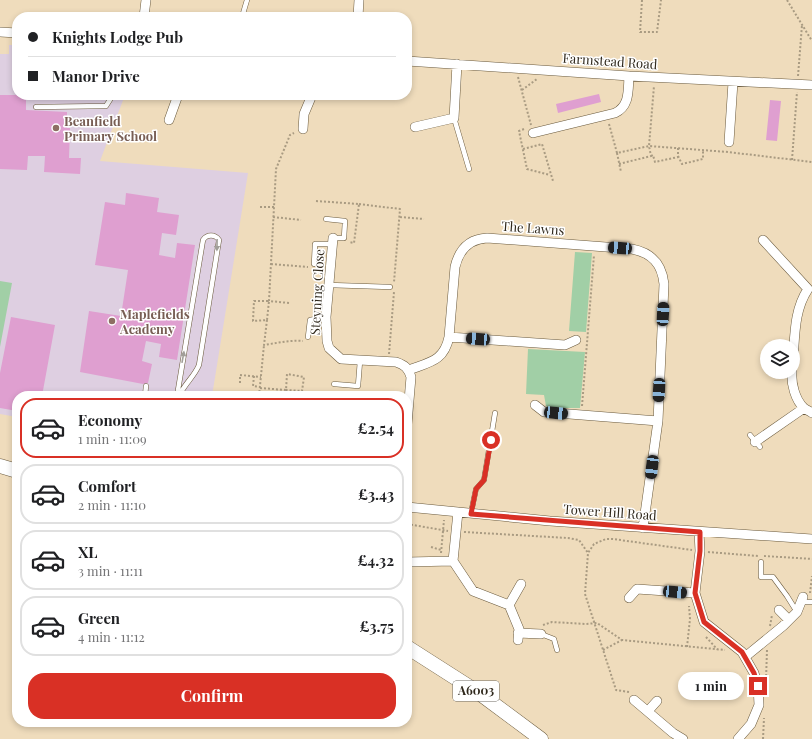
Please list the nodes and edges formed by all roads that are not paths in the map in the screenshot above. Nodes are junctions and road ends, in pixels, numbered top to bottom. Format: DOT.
graph roads {
  1 [pos="146,0"];
  2 [pos="247,0"];
  3 [pos="359,0"];
  4 [pos="145,12"];
  5 [pos="243,12"];
  6 [pos="358,12"];
  7 [pos="0,32"];
  8 [pos="12,33"];
  9 [pos="412,61"];
  10 [pos="457,64"];
  11 [pos="629,76"];
  12 [pos="733,82"];
  13 [pos="812,85"];
  14 [pos="110,100"];
  15 [pos="176,100"];
  16 [pos="310,100"];
  17 [pos="36,107"];
  18 [pos="454,118"];
  19 [pos="169,120"];
  20 [pos="415,127"];
  21 [pos="303,129"];
  22 [pos="532,130"];
  23 [pos="730,142"];
  24 [pos="469,169"];
  25 [pos="326,219"];
  26 [pos="763,240"];
  27 [pos="332,241"];
  28 [pos="314,264"];
  29 [pos="329,285"];
  30 [pos="390,287"];
  31 [pos="810,287"];
  32 [pos="326,318"];
  33 [pos="449,337"];
  34 [pos="308,339"];
  35 [pos="795,339"];
  36 [pos="576,340"];
  37 [pos="360,361"];
  38 [pos="409,370"];
  39 [pos="793,379"];
  40 [pos="334,384"];
  41 [pos="146,386"];
  42 [pos="146,391"];
  43 [pos="179,391"];
  44 [pos="181,391"];
  45 [pos="410,391"];
  46 [pos="535,405"];
  47 [pos="804,408"];
  48 [pos="812,413"];
  49 [pos="496,414"];
  50 [pos="658,421"];
  51 [pos="755,442"];
  52 [pos="0,466"];
  53 [pos="12,470"];
  54 [pos="412,507"];
  55 [pos="458,512"];
  56 [pos="471,514"];
  57 [pos="643,528"];
  58 [pos="700,532"];
  59 [pos="812,539"];
  60 [pos="453,561"];
  61 [pos="412,562"];
  62 [pos="761,562"];
  63 [pos="521,584"];
  64 [pos="691,593"];
  65 [pos="629,598"];
  66 [pos="802,599"];
  67 [pos="812,602"];
  68 [pos="509,605"];
  69 [pos="779,610"];
  70 [pos="797,612"];
  71 [pos="789,620"];
  72 [pos="541,634"];
  73 [pos="412,650"];
  74 [pos="557,650"];
  75 [pos="744,654"];
  76 [pos="634,700"];
  77 [pos="657,702"];
  78 [pos="648,711"];
  79 [pos="541,739"];
  80 [pos="683,739"];
  81 [pos="738,739"];
  1 -- 4 [label="street"];
  2 -- 5 [label="lane"];
  3 -- 6 [label="street"];
  7 -- 8 [label="street"];
  9 -- 10 [label="street, Farmstead Road"];
  10 -- 11 [label="street, Farmstead Road"];
  10 -- 18 [label="street"];
  11 -- 12 [label="street, Farmstead Road"];
  11 -- 22 [label="street"];
  12 -- 13 [label="street, Farmstead Road"];
  12 -- 23 [label="street"];
  14 -- 17 [label="lane"];
  15 -- 19 [label="street"];
  16 -- 21 [label="street"];
  18 -- 20 [label="street"];
  18 -- 24 [label="lane"];
  25 -- 27 [label="lane"];
  26 -- 31 [label="street"];
  27 -- 28 [label="lane"];
  27 -- 29 [label="street, Steyning Close"];
  29 -- 30 [label="lane"];
  29 -- 32 [label="street, Steyning Close"];
  31 -- 35 [label="street"];
  32 -- 34 [label="lane"];
  32 -- 37 [label="street, Steyning Close"];
  33 -- 36 [label="street"];
  33 -- 38 [label="street, The Lawns"];
  33 -- 50 [label="street, The Lawns"];
  37 -- 38 [label="street, Steyning Close"];
  37 -- 40 [label="lane"];
  38 -- 45 [label="street"];
  39 -- 47 [label="street"];
  41 -- 42 [label="lane"];
  43 -- 44 [label="lane, one-way"];
  46 -- 50 [label="street"];
  47 -- 48 [label="street"];
  47 -- 51 [label="street"];
  49 -- 56 [label="lane"];
  50 -- 57 [label="street, The Lawns"];
  52 -- 53 [label="highway"];
  54 -- 55 [label="street, Tower Hill Road"];
  55 -- 56 [label="street, Tower Hill Road"];
  55 -- 60 [label="street"];
  56 -- 57 [label="street, Tower Hill Road"];
  57 -- 58 [label="street, Tower Hill Road"];
  58 -- 59 [label="street, Tower Hill Road"];
  58 -- 64 [label="street"];
  60 -- 61 [label="street"];
  60 -- 68 [label="street"];
  62 -- 70 [label="lane"];
  63 -- 68 [label="street"];
  64 -- 65 [label="street"];
  64 -- 75 [label="street"];
  66 -- 67 [label="lane"];
  66 -- 70 [label="street"];
  68 -- 72 [label="street"];
  69 -- 71 [label="street"];
  70 -- 71 [label="street"];
  71 -- 75 [label="street"];
  72 -- 74 [label="lane"];
  73 -- 79 [label="highway, A6003"];
  75 -- 81 [label="street"];
  76 -- 78 [label="street"];
  77 -- 78 [label="street"];
  78 -- 80 [label="street"];
}
